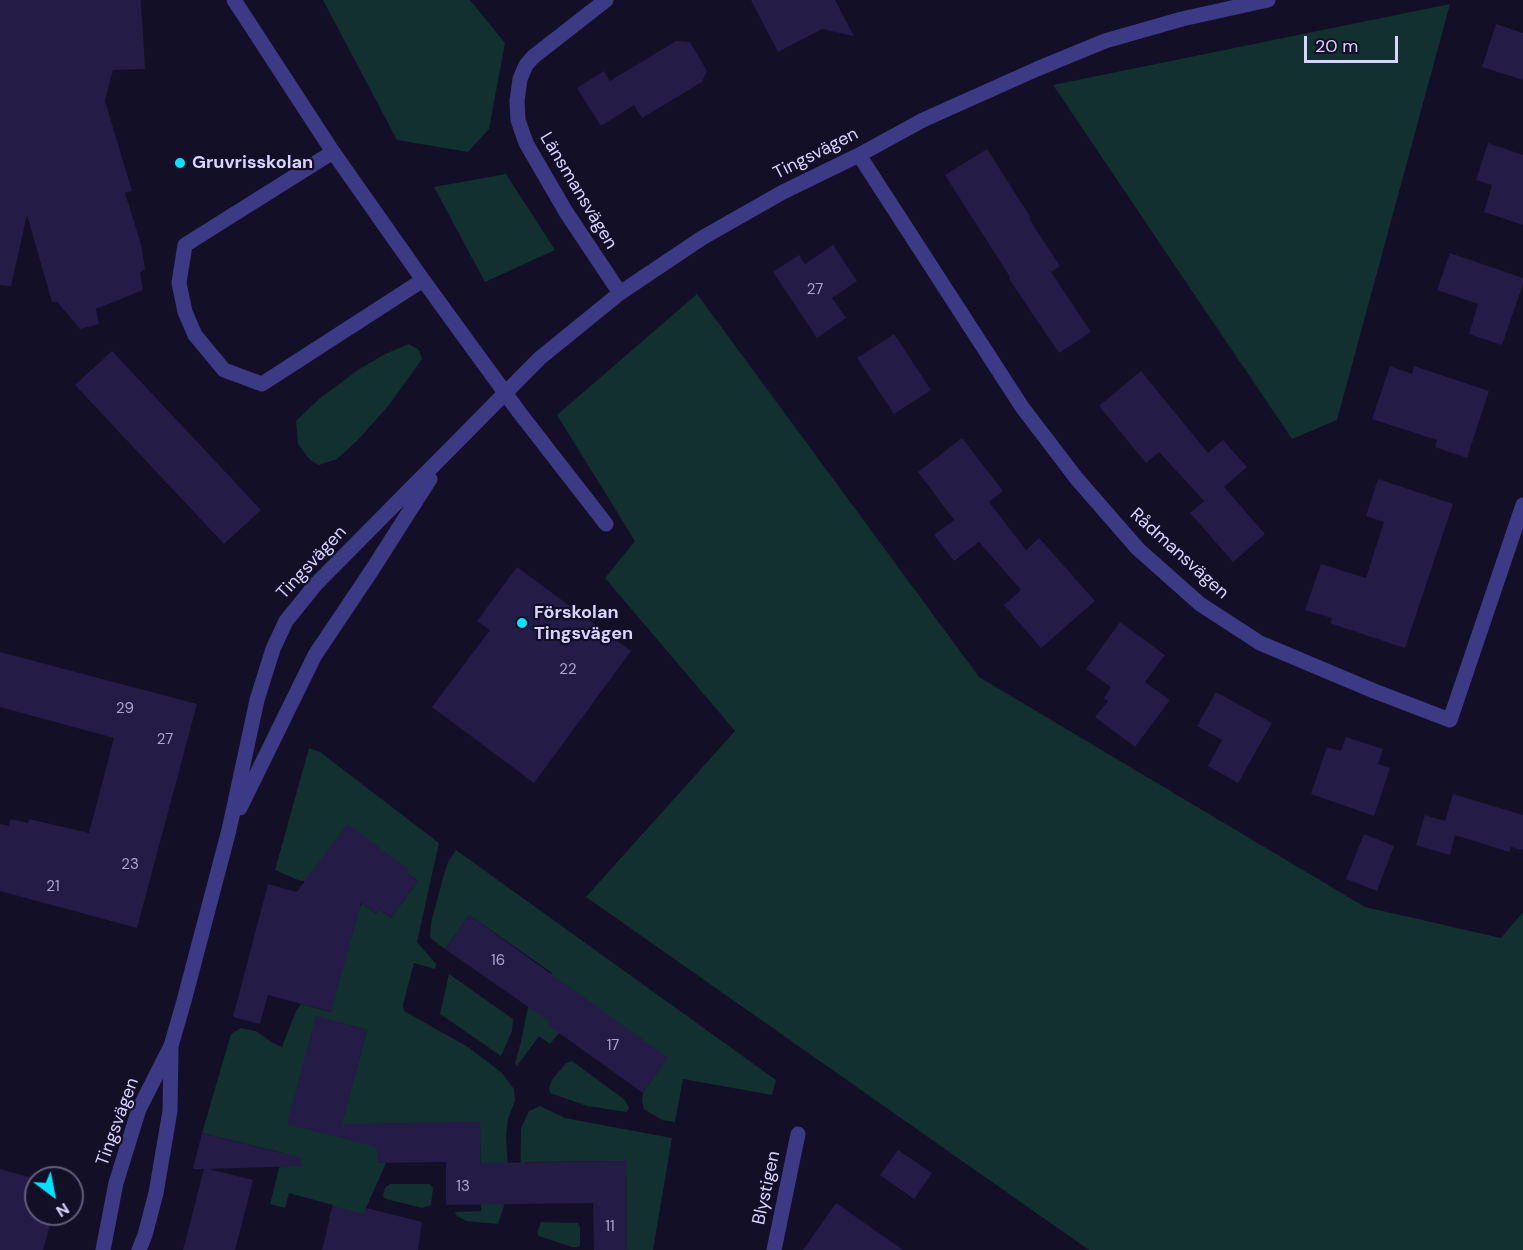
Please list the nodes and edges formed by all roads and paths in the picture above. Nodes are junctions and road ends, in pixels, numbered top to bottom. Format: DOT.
graph roads {
  1 [pos="234,0"];
  2 [pos="606,0"];
  3 [pos="1268,0"];
  4 [pos="333,152"];
  5 [pos="859,155"];
  6 [pos="423,280"];
  7 [pos="620,292"];
  8 [pos="505,393"];
  9 [pos="445,455"];
  10 [pos="1523,505"];
  11 [pos="606,524"];
  12 [pos="229,830"];
  13 [pos="171,1046"];
  14 [pos="798,1134"];
  15 [pos="103,1250"];
  16 [pos="139,1250"];
  17 [pos="774,1250"];
  1 -- 4 [label="street"];
  2 -- 7 [label="street, Länsmansvägen"];
  3 -- 5 [label="street, Tingsvägen"];
  4 -- 6 [label="street"];
  4 -- 6 [label="street"];
  5 -- 7 [label="street, Tingsvägen"];
  5 -- 10 [label="street, Rådmansvägen"];
  6 -- 8 [label="street"];
  7 -- 8 [label="street, Tingsvägen"];
  8 -- 9 [label="street, Tingsvägen"];
  8 -- 11 [label="street"];
  9 -- 12 [label="street, Tingsvägen"];
  9 -- 12 [label="street, Tingsvägen"];
  12 -- 13 [label="street, Tingsvägen"];
  13 -- 15 [label="street, Tingsvägen"];
  13 -- 16 [label="street, Tingsvägen"];
  14 -- 17 [label="street, Blystigen"];
}
